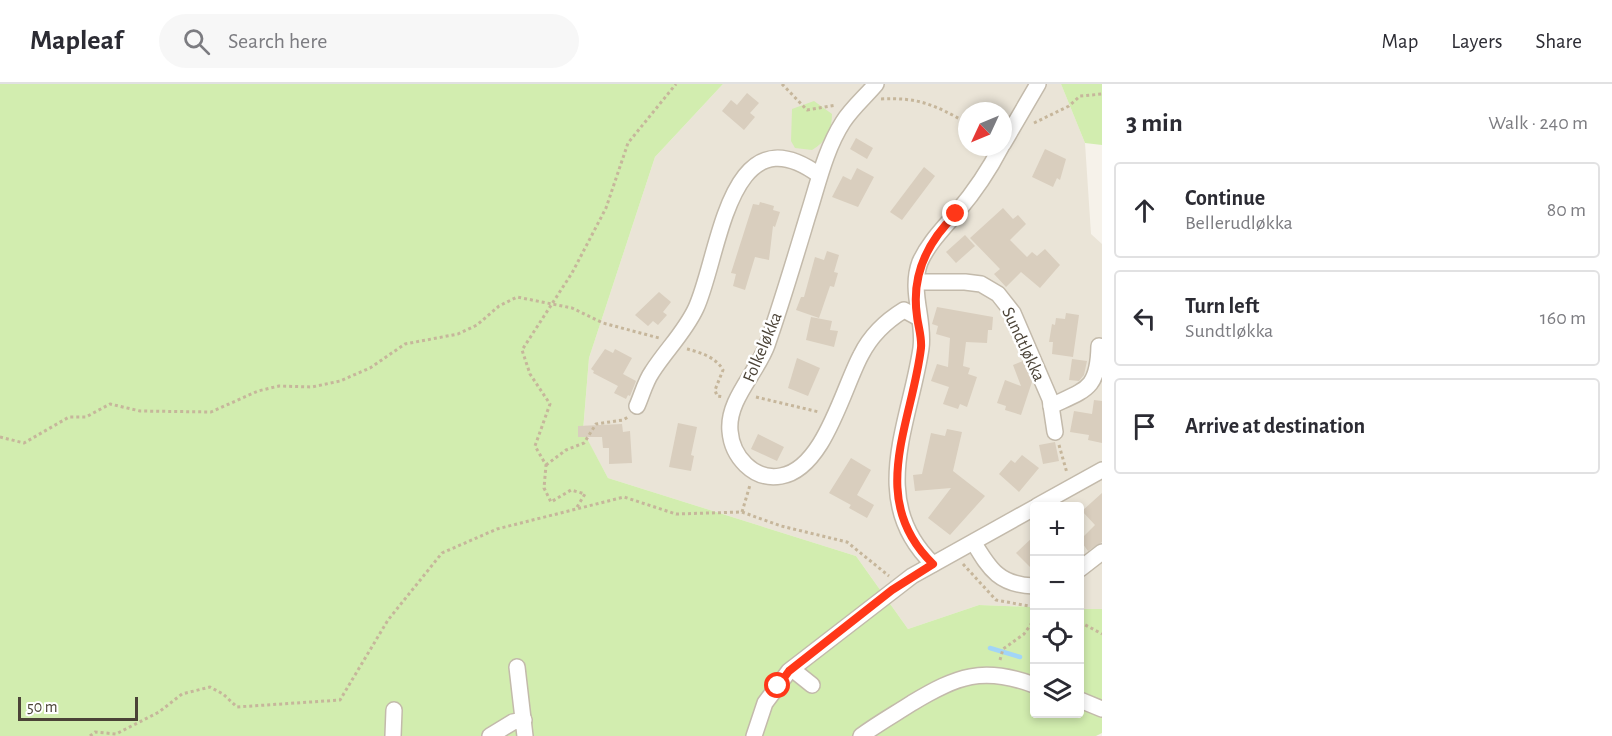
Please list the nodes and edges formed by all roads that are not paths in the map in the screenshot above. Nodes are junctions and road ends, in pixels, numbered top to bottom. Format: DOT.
graph roads {
  1 [pos="1038,84"];
  2 [pos="875,85"];
  3 [pos="1012,129"];
  4 [pos="996,156"];
  5 [pos="819,175"];
  6 [pos="917,282"];
  7 [pos="917,317"];
  8 [pos="1099,346"];
  9 [pos="637,406"];
  10 [pos="1051,406"];
  11 [pos="1055,432"];
  12 [pos="1102,470"];
  13 [pos="1045,502"];
  14 [pos="1030,510"];
  15 [pos="974,543"];
  16 [pos="1102,552"];
  17 [pos="933,564"];
  18 [pos="1084,566"];
  19 [pos="1030,586"];
  20 [pos="517,667"];
  21 [pos="792,669"];
  22 [pos="1030,683"];
  23 [pos="812,685"];
  24 [pos="1084,702"];
  25 [pos="1102,709"];
  26 [pos="394,710"];
  27 [pos="524,720"];
  28 [pos="393,736"];
  29 [pos="490,736"];
  30 [pos="525,736"];
  31 [pos="754,736"];
  32 [pos="861,736"];
  1 -- 3 [label="street"];
  2 -- 5 [label="street, Folkeløkka"];
  4 -- 6 [label="street"];
  5 -- 7 [label="street, Folkeløkka"];
  5 -- 9 [label="street"];
  6 -- 7 [label="street"];
  6 -- 10 [label="street, Sundtløkka"];
  7 -- 17 [label="street"];
  8 -- 10 [label="street"];
  10 -- 11 [label="street, Sundtløkka"];
  12 -- 13 [label="street"];
  14 -- 15 [label="street"];
  15 -- 17 [label="street"];
  15 -- 19 [label="street"];
  16 -- 18 [label="street"];
  17 -- 21 [label="street"];
  20 -- 27 [label="street"];
  21 -- 23 [label="street"];
  21 -- 31 [label="street"];
  22 -- 32 [label="street"];
  24 -- 25 [label="street"];
  26 -- 28 [label="street"];
  27 -- 29 [label="street"];
  27 -- 30 [label="street"];
}
